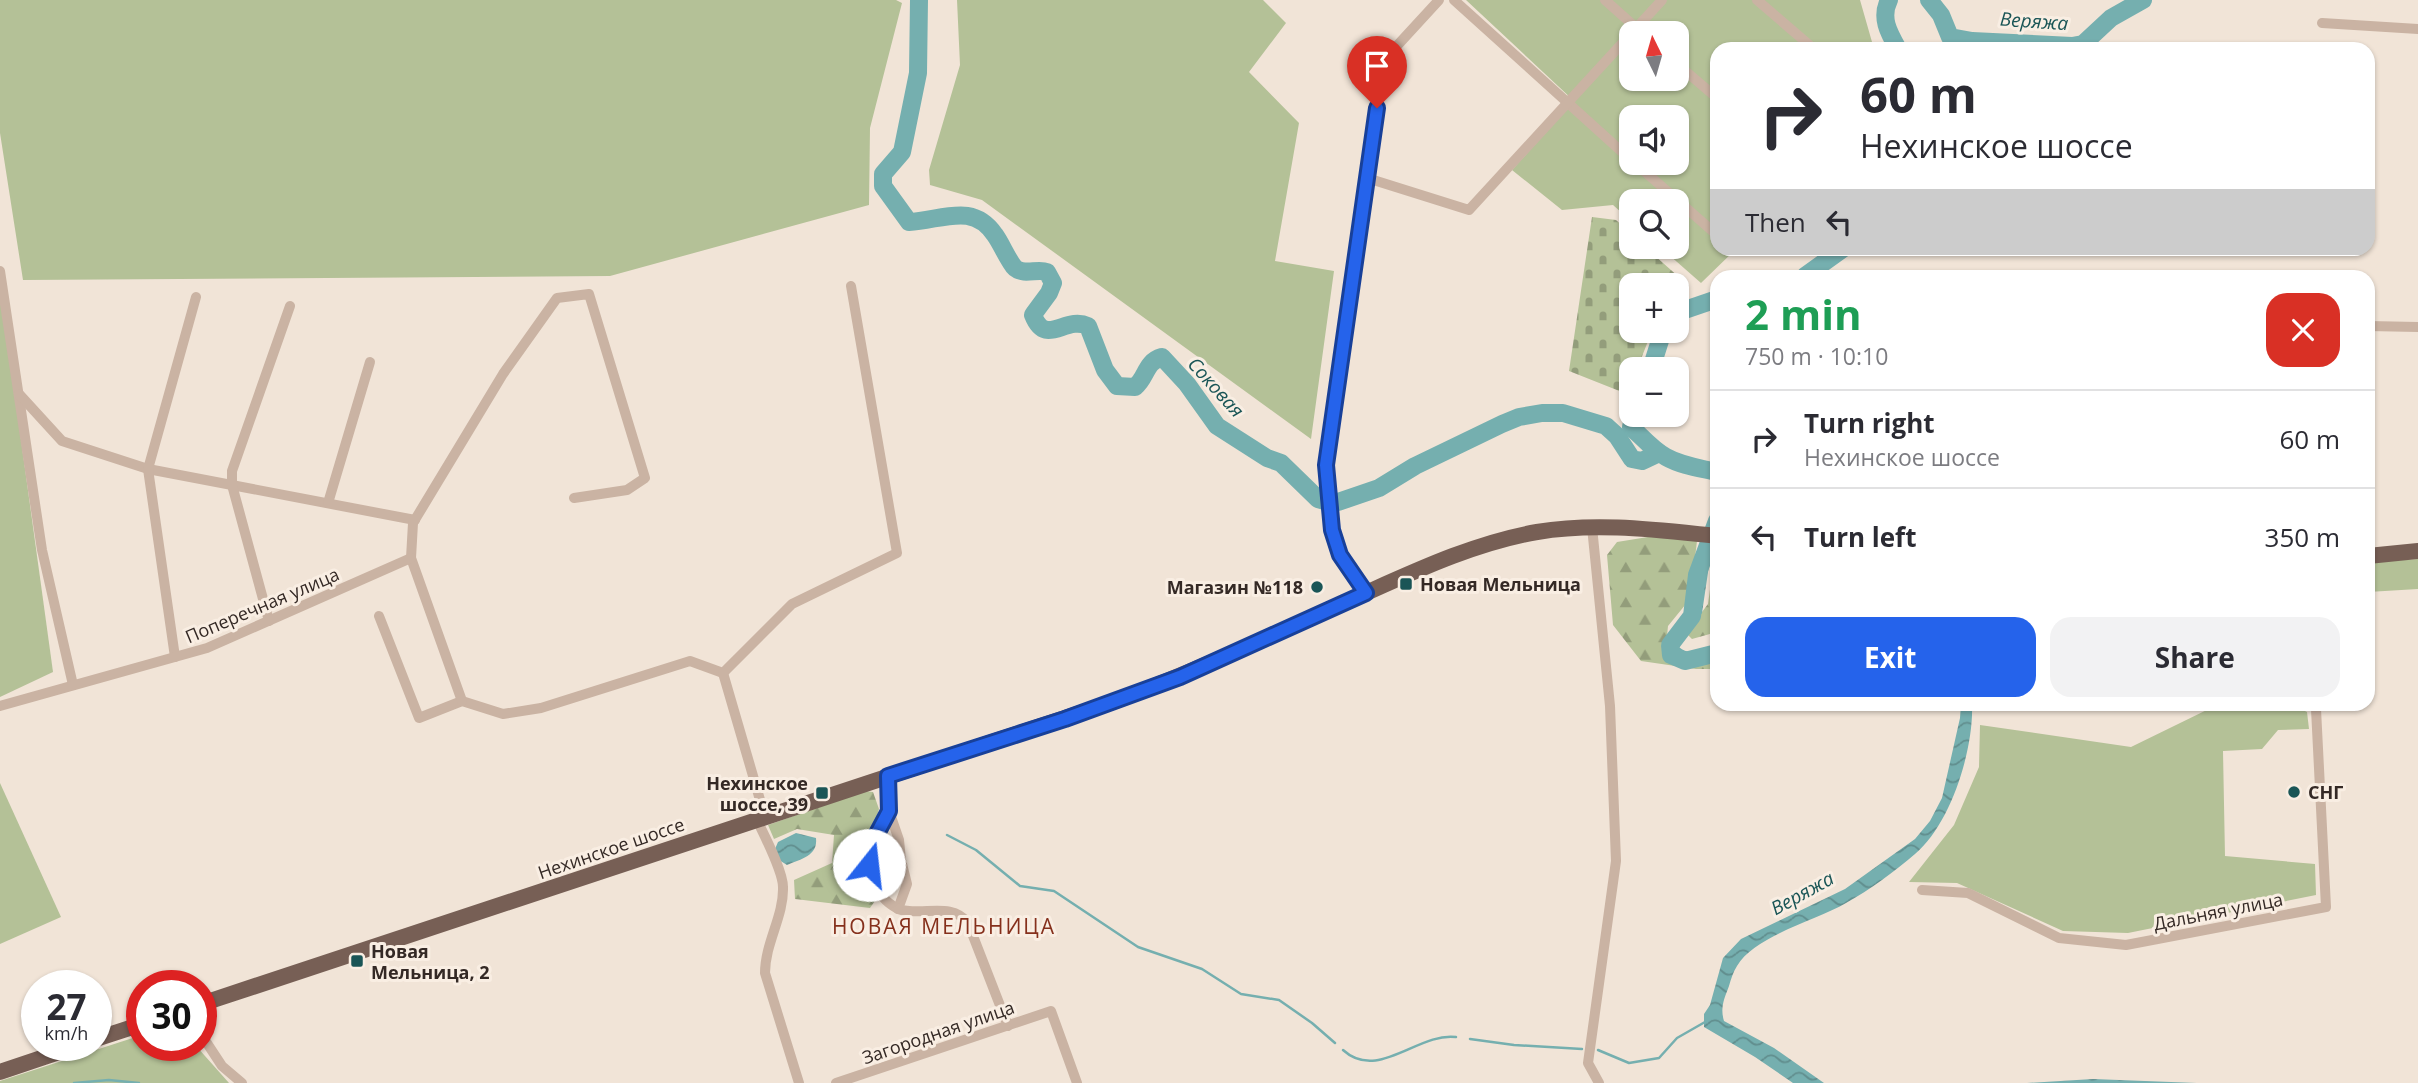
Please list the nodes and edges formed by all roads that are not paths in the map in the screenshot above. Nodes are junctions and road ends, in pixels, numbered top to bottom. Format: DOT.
graph roads {
  1 [pos="1439,0"];
  2 [pos="1456,0"];
  3 [pos="1605,0"];
  4 [pos="1662,0"];
  5 [pos="1757,0"];
  6 [pos="1628,21"];
  7 [pos="1646,21"];
  8 [pos="2322,23"];
  9 [pos="2418,29"];
  10 [pos="1806,42"];
  11 [pos="1619,51"];
  12 [pos="1689,74"];
  13 [pos="1710,92"];
  14 [pos="1566,103"];
  15 [pos="1619,149"];
  16 [pos="1649,175"];
  17 [pos="1367,178"];
  18 [pos="1710,229"];
  19 [pos="0,271"];
  20 [pos="851,286"];
  21 [pos="196,297"];
  22 [pos="290,306"];
  23 [pos="2375,326"];
  24 [pos="2418,327"];
  25 [pos="370,362"];
  26 [pos="19,394"];
  27 [pos="148,469"];
  28 [pos="233,485"];
  29 [pos="574,498"];
  30 [pos="328,503"];
  31 [pos="415,520"];
  32 [pos="1592,527"];
  33 [pos="1710,535"];
  34 [pos="2418,551"];
  35 [pos="2375,555"];
  36 [pos="411,558"];
  37 [pos="1366,593"];
  38 [pos="379,616"];
  39 [pos="269,621"];
  40 [pos="175,657"];
  41 [pos="723,673"];
  42 [pos="73,685"];
  43 [pos="462,701"];
  44 [pos="0,706"];
  45 [pos="2316,711"];
  46 [pos="888,776"];
  47 [pos="889,811"];
  48 [pos="761,818"];
  49 [pos="1922,890"];
  50 [pos="898,909"];
  51 [pos="217,999"];
  52 [pos="1008,1026"];
  53 [pos="217,1058"];
  54 [pos="33,1061"];
  55 [pos="0,1072"];
  56 [pos="242,1083"];
  57 [pos="799,1083"];
  58 [pos="836,1083"];
  59 [pos="1077,1083"];
  60 [pos="1599,1083"];
  1 -- 17 [label="street"];
  2 -- 14 [label="street"];
  3 -- 6 [label="street"];
  4 -- 7 [label="street"];
  5 -- 10 [label="street"];
  8 -- 9 [label="street"];
  11 -- 14 [label="street"];
  12 -- 13 [label="street"];
  14 -- 15 [label="street"];
  14 -- 17 [label="street"];
  16 -- 18 [label="street"];
  17 -- 37 [label="street"];
  19 -- 26 [label="street"];
  20 -- 41 [label="street"];
  21 -- 27 [label="street"];
  22 -- 28 [label="street"];
  23 -- 24 [label="street"];
  25 -- 30 [label="street"];
  26 -- 27 [label="street"];
  26 -- 42 [label="street"];
  27 -- 28 [label="street"];
  27 -- 40 [label="street"];
  28 -- 30 [label="street"];
  28 -- 39 [label="street"];
  29 -- 31 [label="street"];
  30 -- 31 [label="street"];
  31 -- 36 [label="street"];
  32 -- 33 [label="main road, Нехинское шоссе"];
  32 -- 37 [label="main road, Нехинское шоссе"];
  32 -- 60 [label="street"];
  34 -- 35 [label="main road"];
  36 -- 39 [label="street, Поперечная улица"];
  36 -- 43 [label="street"];
  37 -- 46 [label="main road, Нехинское шоссе"];
  38 -- 43 [label="street"];
  39 -- 40 [label="street, Поперечная улица"];
  40 -- 42 [label="street, Поперечная улица"];
  41 -- 43 [label="street"];
  41 -- 48 [label="street"];
  42 -- 44 [label="street, Поперечная улица"];
  45 -- 49 [label="street, Дальняя улица"];
  46 -- 47 [label="street"];
  46 -- 48 [label="main road, Нехинское шоссе"];
  47 -- 50 [label="street"];
  47 -- 50 [label="street"];
  48 -- 51 [label="main road, Нехинское шоссе"];
  48 -- 57 [label="street"];
  50 -- 52 [label="street"];
  52 -- 58 [label="street, Загородная улица"];
  52 -- 59 [label="street, Загородная улица"];
  53 -- 56 [label="street"];
  54 -- 55 [label="main road"];
}
